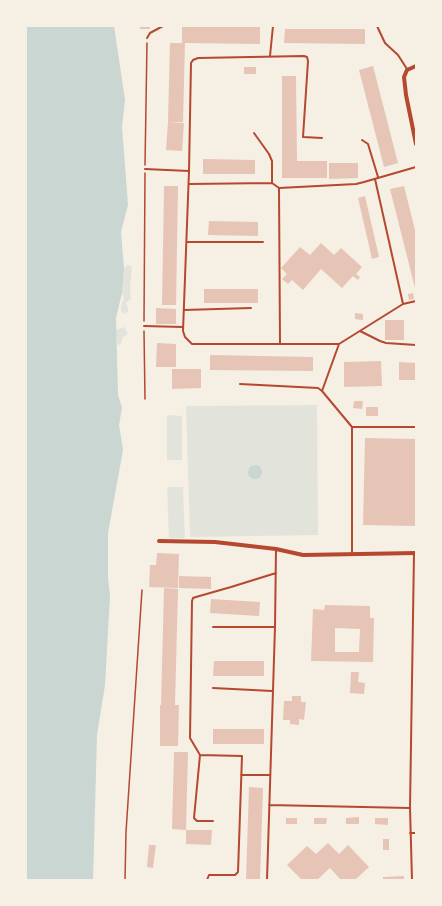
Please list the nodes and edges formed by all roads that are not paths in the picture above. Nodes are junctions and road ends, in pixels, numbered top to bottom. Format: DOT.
graph roads {
  1 [pos="163,26"];
  2 [pos="272,26"];
  3 [pos="377,26"];
  4 [pos="147,38"];
  5 [pos="270,56"];
  6 [pos="416,66"];
  7 [pos="407,70"];
  8 [pos="254,133"];
  9 [pos="322,138"];
  10 [pos="362,140"];
  11 [pos="416,143"];
  12 [pos="416,166"];
  13 [pos="145,169"];
  14 [pos="189,171"];
  15 [pos="378,177"];
  16 [pos="375,179"];
  17 [pos="272,183"];
  18 [pos="189,184"];
  19 [pos="279,188"];
  20 [pos="187,242"];
  21 [pos="264,242"];
  22 [pos="416,301"];
  23 [pos="403,304"];
  24 [pos="250,308"];
  25 [pos="184,310"];
  26 [pos="144,326"];
  27 [pos="183,327"];
  28 [pos="360,331"];
  29 [pos="280,344"];
  30 [pos="339,344"];
  31 [pos="416,345"];
  32 [pos="240,384"];
  33 [pos="322,391"];
  34 [pos="352,427"];
  35 [pos="416,427"];
  36 [pos="159,541"];
  37 [pos="276,549"];
  38 [pos="415,553"];
  39 [pos="352,554"];
  40 [pos="276,573"];
  41 [pos="213,627"];
  42 [pos="275,627"];
  43 [pos="415,630"];
  44 [pos="213,688"];
  45 [pos="272,691"];
  46 [pos="412,694"];
  47 [pos="416,694"];
  48 [pos="200,755"];
  49 [pos="242,775"];
  50 [pos="269,775"];
  51 [pos="269,805"];
  52 [pos="410,808"];
  53 [pos="213,821"];
  54 [pos="410,833"];
  55 [pos="416,833"];
  56 [pos="206,880"];
  57 [pos="267,880"];
  58 [pos="412,880"];
  1 -- 4 [label="lane"];
  2 -- 5 [label="lane"];
  3 -- 7 [label="lane"];
  5 -- 9 [label="lane"];
  5 -- 14 [label="lane"];
  6 -- 7 [label="street"];
  7 -- 11 [label="street"];
  8 -- 17 [label="lane"];
  10 -- 15 [label="lane"];
  12 -- 15 [label="lane"];
  13 -- 14 [label="lane"];
  14 -- 18 [label="lane"];
  15 -- 16 [label="lane"];
  16 -- 19 [label="lane"];
  16 -- 23 [label="lane"];
  17 -- 18 [label="lane"];
  17 -- 19 [label="lane"];
  18 -- 20 [label="lane"];
  19 -- 29 [label="lane"];
  20 -- 21 [label="lane"];
  20 -- 25 [label="lane"];
  22 -- 23 [label="lane"];
  23 -- 28 [label="lane"];
  24 -- 25 [label="lane"];
  25 -- 27 [label="lane"];
  26 -- 27 [label="lane"];
  27 -- 29 [label="lane"];
  28 -- 30 [label="lane"];
  28 -- 31 [label="lane"];
  29 -- 30 [label="lane"];
  30 -- 33 [label="lane"];
  32 -- 33 [label="lane"];
  33 -- 34 [label="lane"];
  34 -- 35 [label="lane"];
  34 -- 39 [label="lane"];
  36 -- 37 [label="street"];
  37 -- 39 [label="street"];
  37 -- 40 [label="lane"];
  38 -- 39 [label="street"];
  38 -- 43 [label="lane"];
  40 -- 42 [label="lane"];
  40 -- 48 [label="lane"];
  41 -- 42 [label="lane"];
  42 -- 45 [label="lane"];
  43 -- 46 [label="lane"];
  44 -- 45 [label="lane"];
  45 -- 50 [label="lane"];
  46 -- 47 [label="lane"];
  46 -- 52 [label="lane"];
  48 -- 49 [label="lane"];
  48 -- 53 [label="lane"];
  49 -- 50 [label="lane"];
  49 -- 56 [label="lane"];
  50 -- 51 [label="lane"];
  51 -- 52 [label="lane"];
  51 -- 57 [label="lane"];
  52 -- 54 [label="lane"];
  54 -- 55 [label="lane"];
  54 -- 58 [label="lane"];
}
